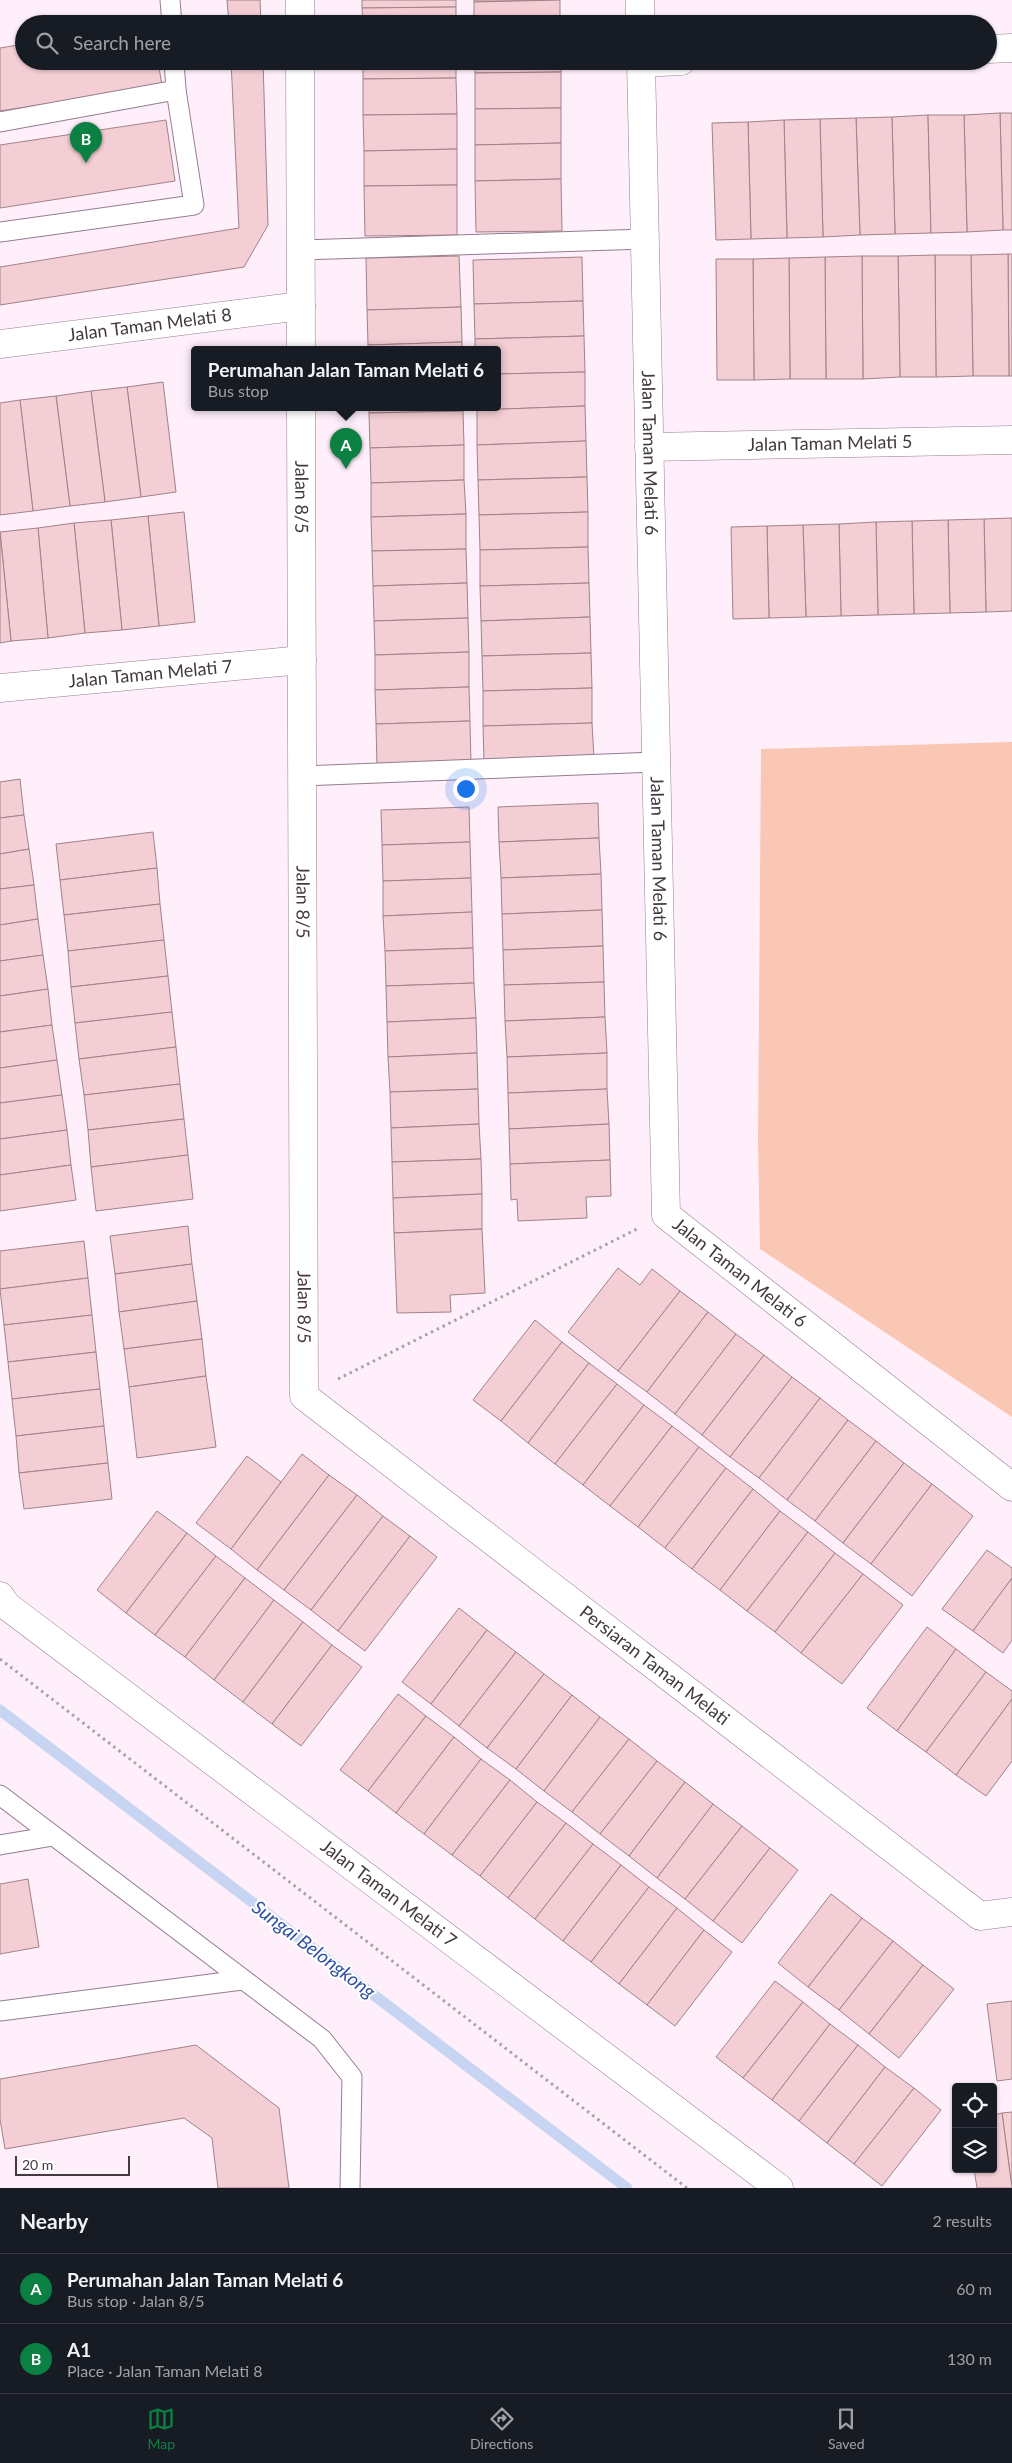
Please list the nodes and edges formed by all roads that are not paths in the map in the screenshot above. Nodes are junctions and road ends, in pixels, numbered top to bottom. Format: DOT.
graph roads {
  1 [pos="170,0"];
  2 [pos="300,0"];
  3 [pos="640,0"];
  4 [pos="171,15"];
  5 [pos="300,15"];
  6 [pos="640,15"];
  7 [pos="1012,48"];
  8 [pos="997,49"];
  9 [pos="175,70"];
  10 [pos="300,70"];
  11 [pos="641,70"];
  12 [pos="176,90"];
  13 [pos="0,122"];
  14 [pos="0,232"];
  15 [pos="645,239"];
  16 [pos="301,250"];
  17 [pos="301,306"];
  18 [pos="0,344"];
  19 [pos="301,346"];
  20 [pos="301,411"];
  21 [pos="1012,440"];
  22 [pos="649,447"];
  23 [pos="302,660"];
  24 [pos="0,688"];
  25 [pos="656,762"];
  26 [pos="302,776"];
  27 [pos="304,1396"];
  28 [pos="1012,1487"];
  29 [pos="0,1596"];
  30 [pos="0,1795"];
  31 [pos="53,1836"];
  32 [pos="0,1845"];
  33 [pos="1012,1912"];
  34 [pos="242,1980"];
  35 [pos="0,2011"];
  36 [pos="350,2188"];
  37 [pos="779,2188"];
  1 -- 4 [label="lane"];
  2 -- 5 [label="street"];
  3 -- 6 [label="street"];
  7 -- 8 [label="street"];
  9 -- 12 [label="lane"];
  10 -- 16 [label="street"];
  11 -- 15 [label="street, Jalan Taman Melati 6"];
  12 -- 13 [label="lane"];
  12 -- 14 [label="lane"];
  15 -- 16 [label="lane"];
  15 -- 22 [label="street, Jalan Taman Melati 6"];
  16 -- 17 [label="street"];
  17 -- 18 [label="street, Jalan Taman Melati 8"];
  17 -- 19 [label="street"];
  20 -- 23 [label="street, Jalan 8/5"];
  21 -- 22 [label="street, Jalan Taman Melati 5"];
  22 -- 25 [label="street, Jalan Taman Melati 6"];
  23 -- 24 [label="street, Jalan Taman Melati 7"];
  23 -- 26 [label="street, Jalan 8/5"];
  25 -- 26 [label="lane"];
  25 -- 28 [label="street, Jalan Taman Melati 6"];
  26 -- 27 [label="street, Jalan 8/5"];
  27 -- 33 [label="street, Persiaran Taman Melati"];
  29 -- 37 [label="street, Jalan Taman Melati 7"];
  30 -- 31 [label="lane"];
  31 -- 32 [label="lane"];
  31 -- 34 [label="lane"];
  34 -- 35 [label="lane"];
  34 -- 36 [label="lane"];
}
